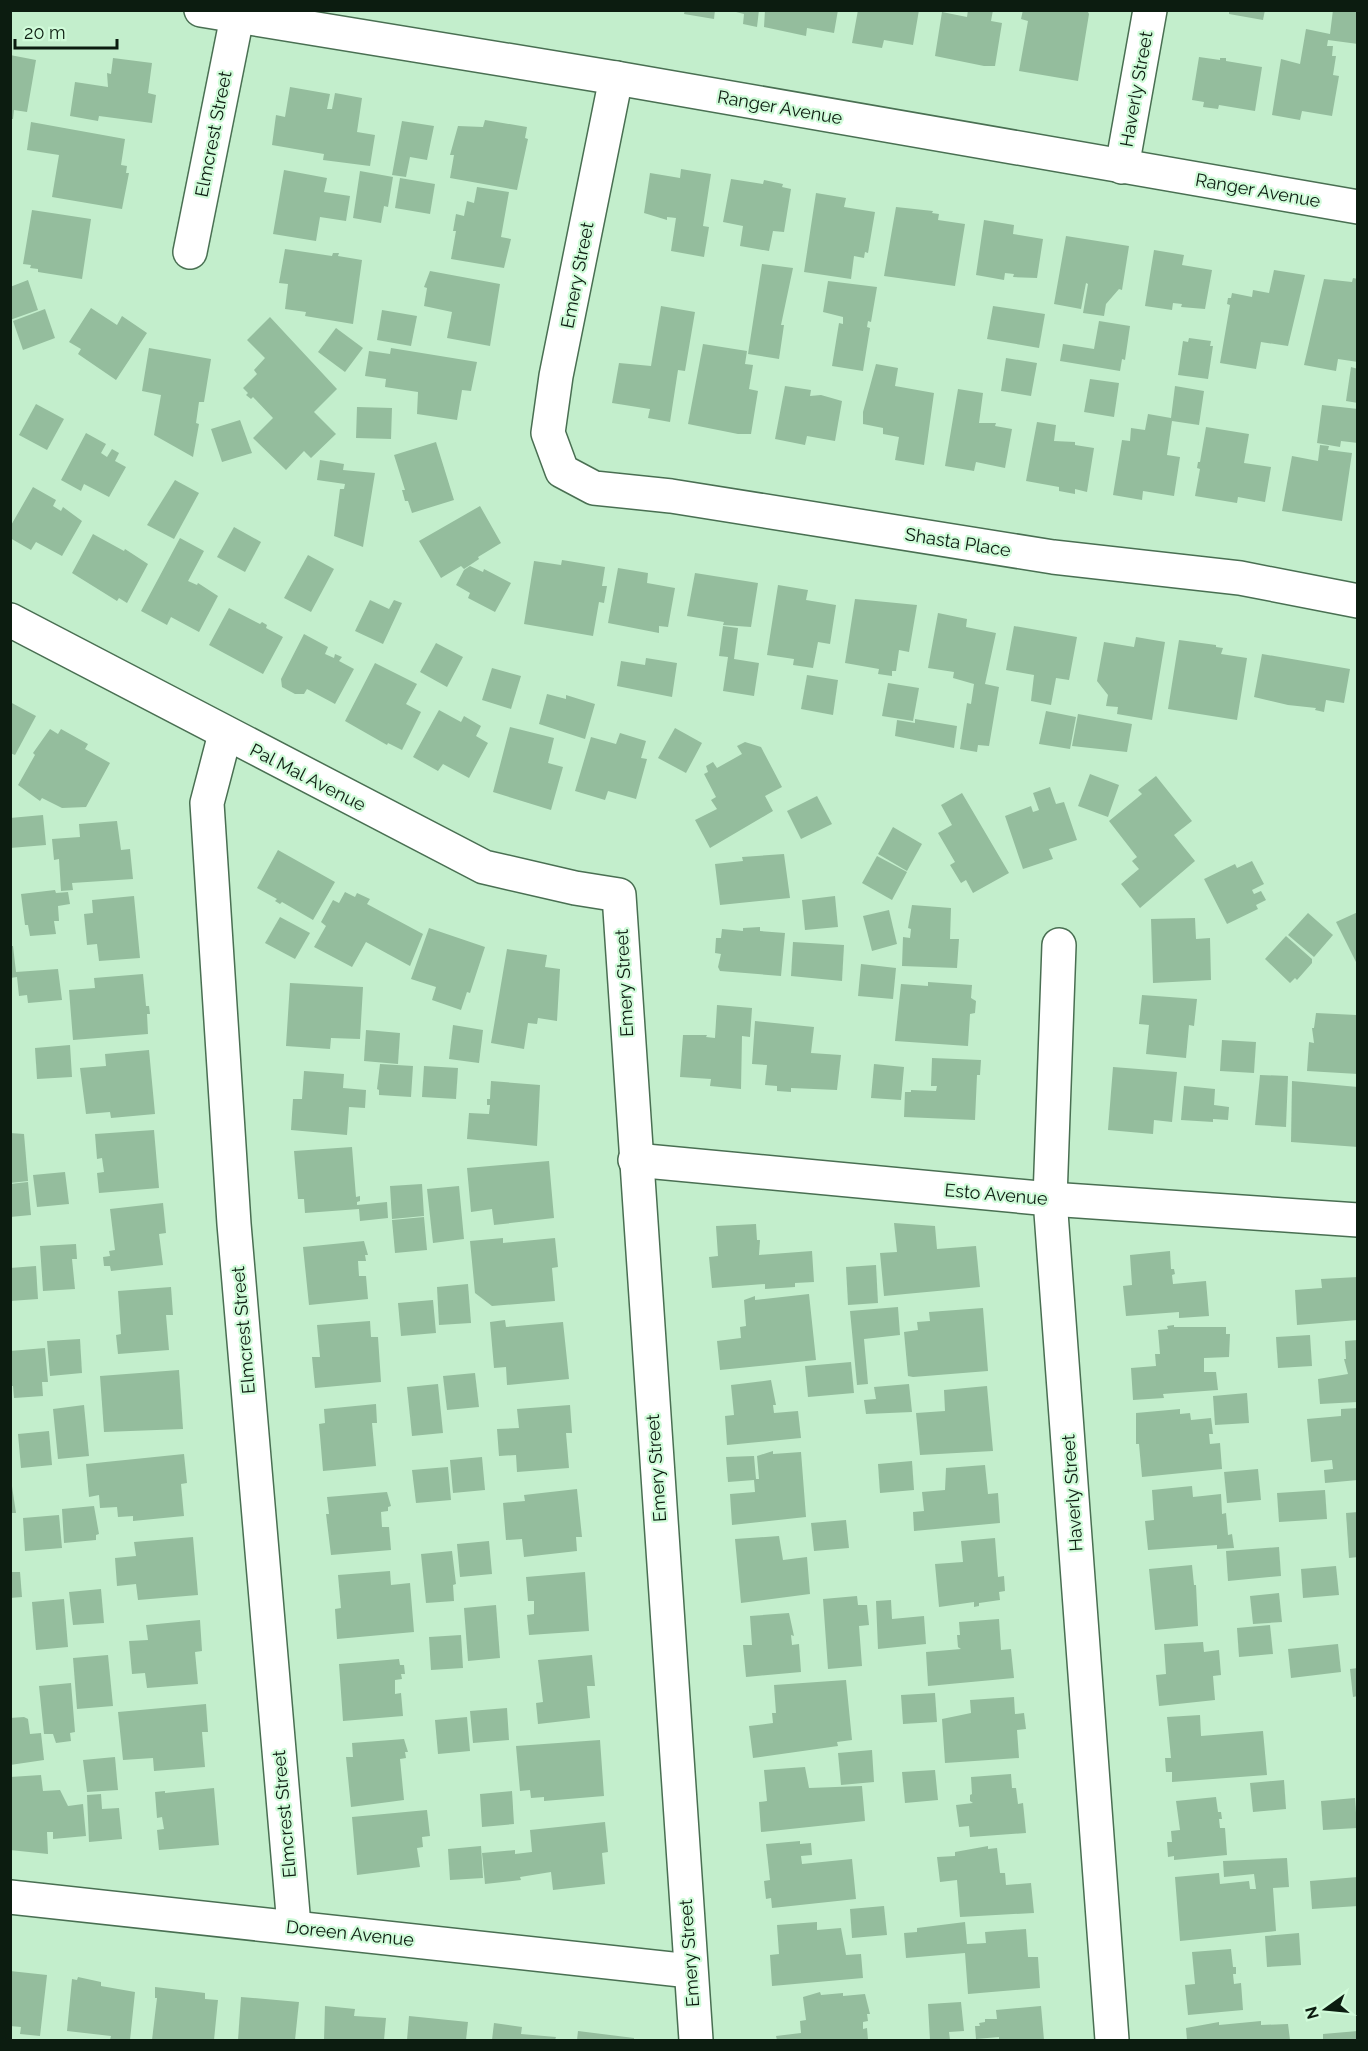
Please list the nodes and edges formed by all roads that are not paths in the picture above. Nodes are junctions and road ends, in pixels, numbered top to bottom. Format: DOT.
graph roads {
  1 [pos="201,10"];
  2 [pos="1149,10"];
  3 [pos="237,16"];
  4 [pos="616,78"];
  5 [pos="1122,167"];
  6 [pos="1358,207"];
  7 [pos="190,252"];
  8 [pos="562,471"];
  9 [pos="1358,601"];
  10 [pos="10,620"];
  11 [pos="225,734"];
  12 [pos="619,895"];
  13 [pos="1059,945"];
  14 [pos="635,1160"];
  15 [pos="1050,1199"];
  16 [pos="1358,1220"];
  17 [pos="10,1897"];
  18 [pos="294,1926"];
  19 [pos="690,1971"];
  20 [pos="696,2040"];
  21 [pos="1112,2040"];
  1 -- 3 [label="street, Ranger Avenue"];
  2 -- 5 [label="street, Haverly Street"];
  3 -- 4 [label="street, Ranger Avenue"];
  3 -- 7 [label="street, Elmcrest Street"];
  4 -- 5 [label="street, Ranger Avenue"];
  4 -- 8 [label="street, Emery Street"];
  5 -- 6 [label="street, Ranger Avenue"];
  8 -- 9 [label="street, Shasta Place"];
  10 -- 11 [label="street, Pal Mal Avenue"];
  11 -- 12 [label="street, Pal Mal Avenue"];
  11 -- 18 [label="street, Elmcrest Street"];
  12 -- 14 [label="street, Emery Street"];
  13 -- 15 [label="street, Haverly Street"];
  14 -- 15 [label="street, Esto Avenue"];
  14 -- 19 [label="street, Emery Street"];
  15 -- 16 [label="street, Esto Avenue"];
  15 -- 21 [label="street, Haverly Street"];
  17 -- 18 [label="street, Doreen Avenue"];
  18 -- 19 [label="street, Doreen Avenue"];
  19 -- 20 [label="street, Emery Street"];
}
